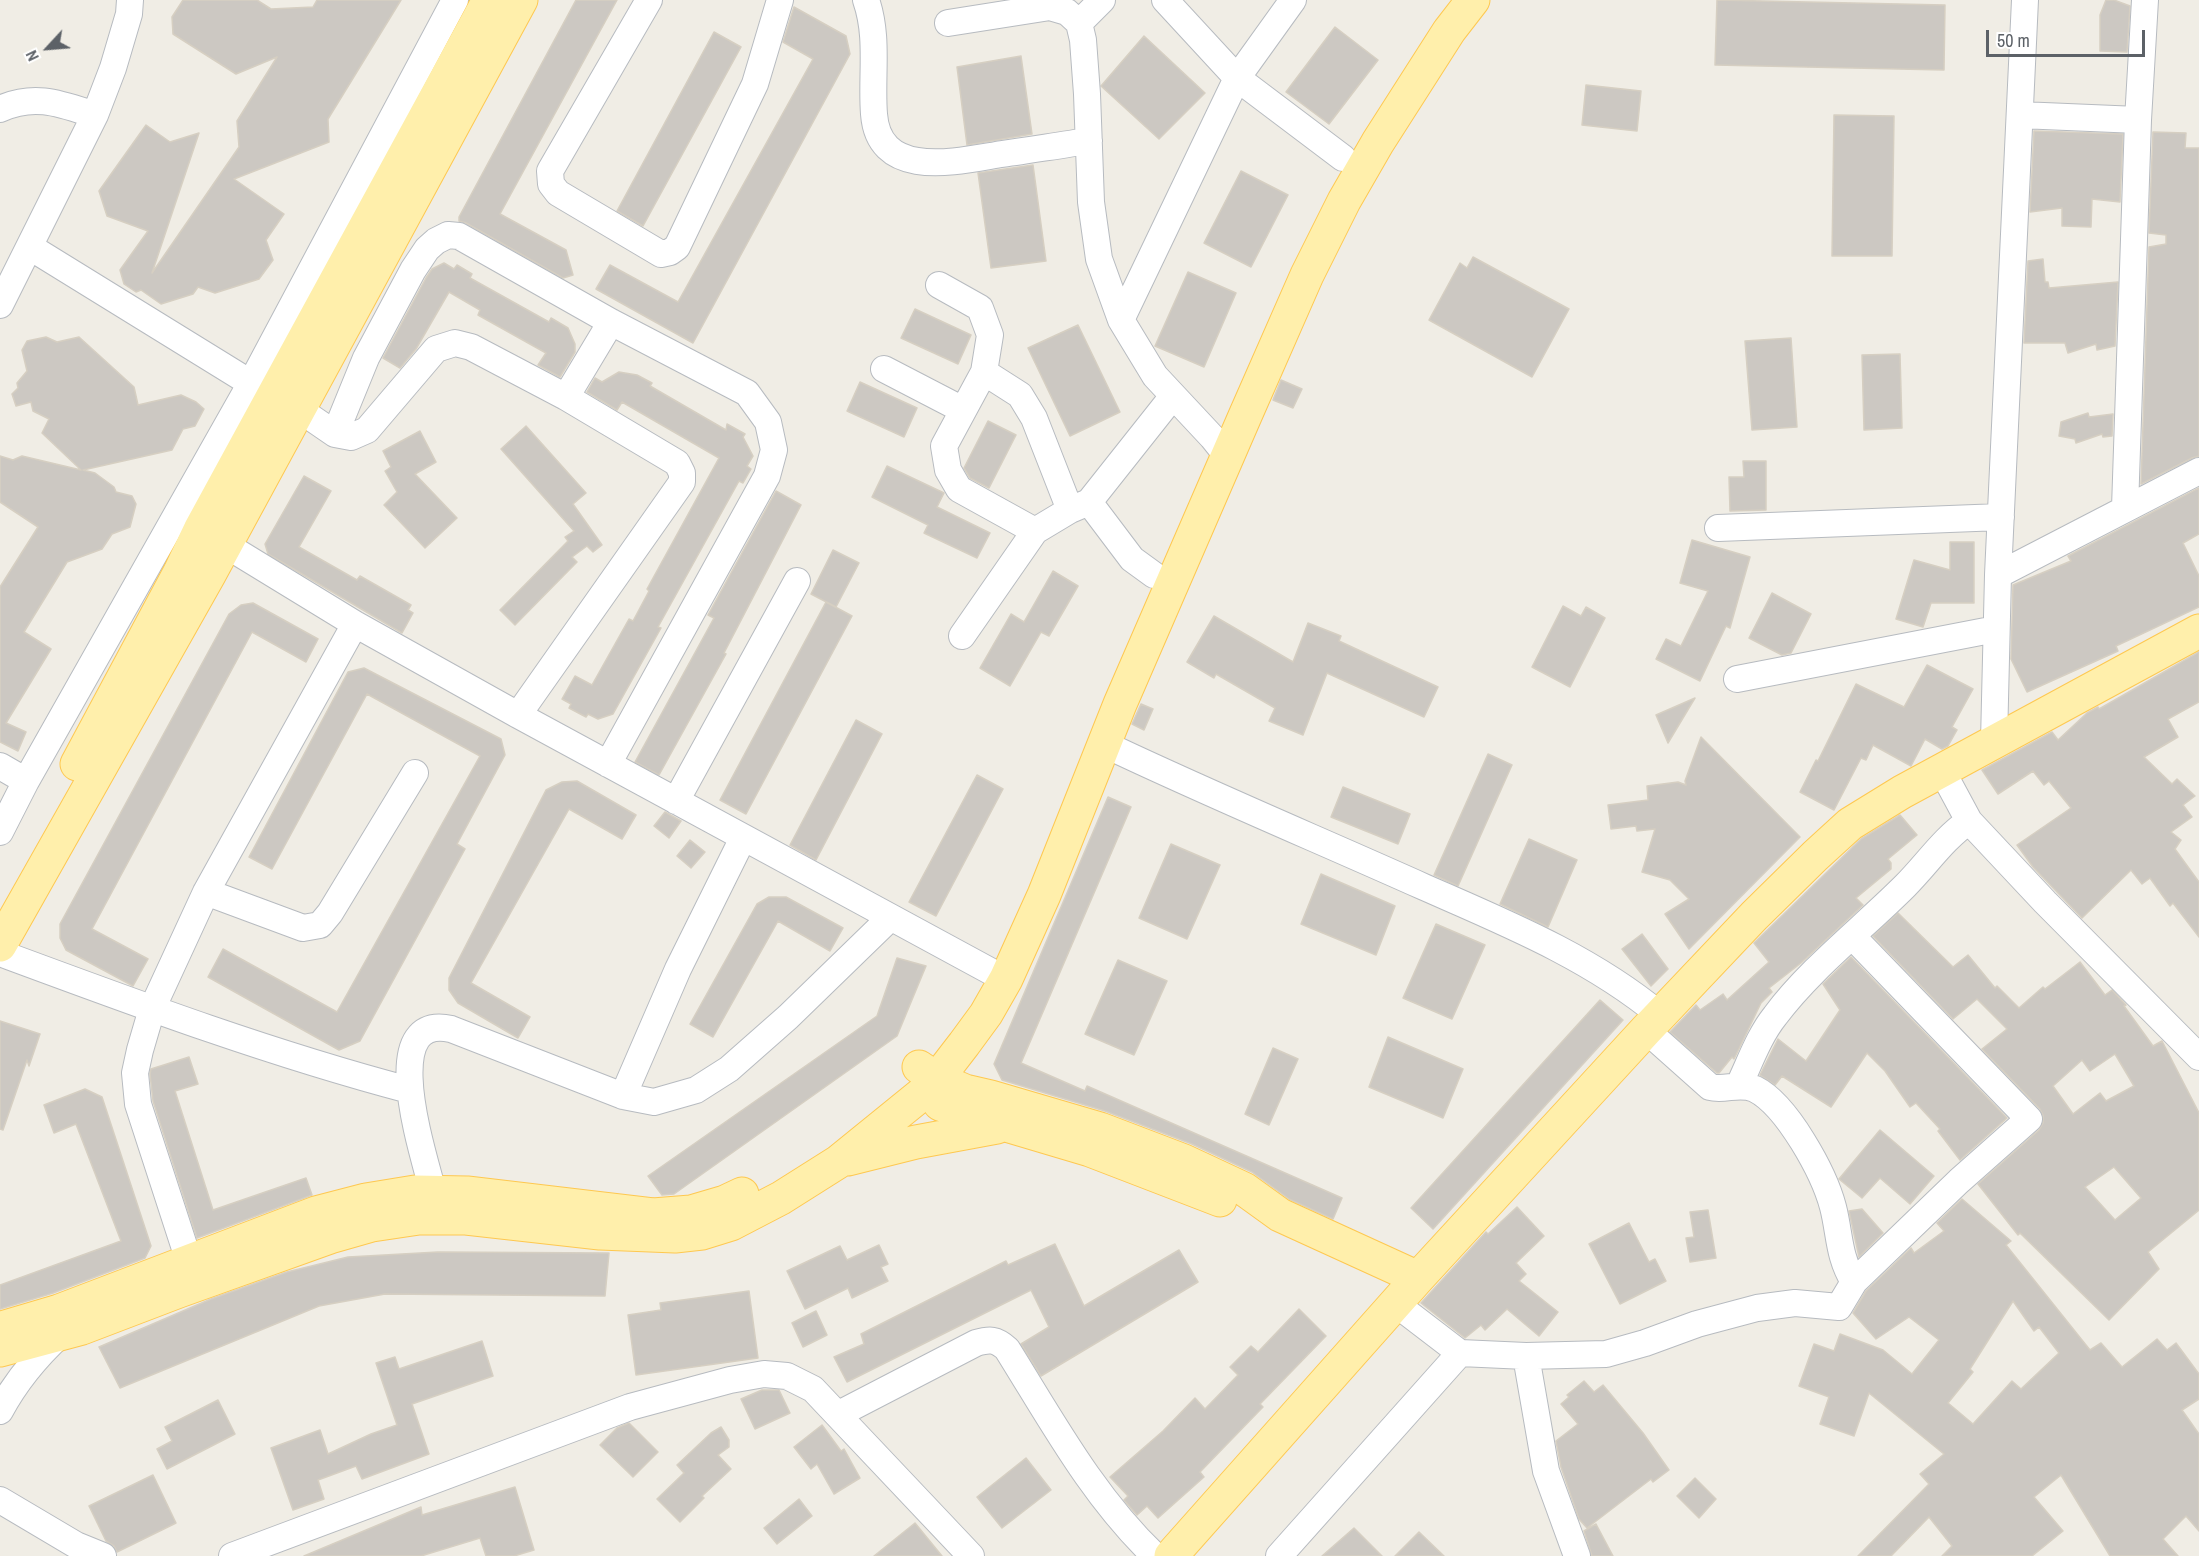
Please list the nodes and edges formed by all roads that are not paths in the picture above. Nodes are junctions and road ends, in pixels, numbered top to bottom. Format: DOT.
graph roads {
  1 [pos="130,0"];
  2 [pos="455,0"];
  3 [pos="489,0"];
  4 [pos="521,0"];
  5 [pos="649,0"];
  6 [pos="780,0"];
  7 [pos="866,0"];
  8 [pos="1102,0"];
  9 [pos="1165,0"];
  10 [pos="1293,0"];
  11 [pos="1448,0"];
  12 [pos="1473,0"];
  13 [pos="2025,0"];
  14 [pos="2145,0"];
  15 [pos="948,23"];
  16 [pos="1079,23"];
  17 [pos="1237,78"];
  18 [pos="0,109"];
  19 [pos="95,115"];
  20 [pos="2019,115"];
  21 [pos="2138,120"];
  22 [pos="1089,141"];
  23 [pos="1343,158"];
  24 [pos="30,247"];
  25 [pos="939,285"];
  26 [pos="0,306"];
  27 [pos="1121,320"];
  28 [pos="611,322"];
  29 [pos="884,369"];
  30 [pos="984,372"];
  31 [pos="566,396"];
  32 [pos="1173,396"];
  33 [pos="275,397"];
  34 [pos="963,410"];
  35 [pos="335,434"];
  36 [pos="1220,447"];
  37 [pos="2199,471"];
  38 [pos="1079,506"];
  39 [pos="2125,508"];
  40 [pos="2001,517"];
  41 [pos="1718,528"];
  42 [pos="1035,531"];
  43 [pos="213,537"];
  44 [pos="1154,574"];
  45 [pos="1998,575"];
  46 [pos="797,581"];
  47 [pos="355,624"];
  48 [pos="1996,629"];
  49 [pos="2199,631"];
  50 [pos="962,636"];
  51 [pos="1737,679"];
  52 [pos="518,715"];
  53 [pos="1994,741"];
  54 [pos="1104,744"];
  55 [pos="608,764"];
  56 [pos="0,766"];
  57 [pos="1941,770"];
  58 [pos="416,773"];
  59 [pos="26,781"];
  60 [pos="676,801"];
  61 [pos="1969,821"];
  62 [pos="0,832"];
  63 [pos="743,838"];
  64 [pos="206,892"];
  65 [pos="0,907"];
  66 [pos="890,918"];
  67 [pos="1852,936"];
  68 [pos="0,945"];
  69 [pos="0,953"];
  70 [pos="990,971"];
  71 [pos="152,1009"];
  72 [pos="1653,1022"];
  73 [pos="964,1044"];
  74 [pos="2199,1057"];
  75 [pos="920,1079"];
  76 [pos="1739,1085"];
  77 [pos="409,1090"];
  78 [pos="623,1096"];
  79 [pos="992,1097"];
  80 [pos="1008,1126"];
  81 [pos="838,1162"];
  82 [pos="433,1192"];
  83 [pos="1280,1215"];
  84 [pos="189,1261"];
  85 [pos="1418,1278"];
  86 [pos="1854,1282"];
  87 [pos="1396,1304"];
  88 [pos="0,1329"];
  89 [pos="61,1334"];
  90 [pos="0,1350"];
  91 [pos="1460,1353"];
  92 [pos="1526,1356"];
  93 [pos="0,1411"];
  94 [pos="839,1414"];
  95 [pos="0,1500"];
  96 [pos="103,1556"];
  97 [pos="232,1556"];
  98 [pos="971,1556"];
  99 [pos="1155,1556"];
  100 [pos="1171,1556"];
  101 [pos="1279,1556"];
  102 [pos="1577,1556"];
  1 -- 19 [label="street"];
  2 -- 33 [label="street"];
  3 -- 33 [label="main road"];
  4 -- 33 [label="main road"];
  5 -- 6 [label="street"];
  7 -- 22 [label="street"];
  8 -- 16 [label="street"];
  9 -- 17 [label="street"];
  10 -- 17 [label="street"];
  11 -- 23 [label="main road"];
  12 -- 36 [label="main road"];
  13 -- 20 [label="street"];
  14 -- 21 [label="street"];
  15 -- 16 [label="street"];
  16 -- 22 [label="street"];
  17 -- 23 [label="street"];
  17 -- 27 [label="street"];
  18 -- 19 [label="street"];
  19 -- 24 [label="street"];
  20 -- 21 [label="street"];
  20 -- 40 [label="street"];
  21 -- 39 [label="street"];
  22 -- 27 [label="street"];
  23 -- 36 [label="main road"];
  24 -- 26 [label="street"];
  24 -- 33 [label="street"];
  25 -- 30 [label="street"];
  27 -- 32 [label="street"];
  28 -- 31 [label="street"];
  28 -- 35 [label="street"];
  28 -- 55 [label="street"];
  29 -- 34 [label="street"];
  30 -- 34 [label="street"];
  30 -- 38 [label="street"];
  31 -- 35 [label="street"];
  31 -- 52 [label="street"];
  32 -- 36 [label="street"];
  32 -- 38 [label="street"];
  33 -- 35 [label="street"];
  33 -- 43 [label="main road"];
  33 -- 59 [label="street"];
  34 -- 42 [label="street"];
  36 -- 44 [label="main road"];
  36 -- 54 [label="main road"];
  37 -- 39 [label="street"];
  38 -- 42 [label="street"];
  38 -- 44 [label="street"];
  39 -- 45 [label="street"];
  40 -- 41 [label="street"];
  40 -- 45 [label="street"];
  42 -- 50 [label="street"];
  43 -- 47 [label="street"];
  43 -- 65 [label="main road"];
  43 -- 68 [label="main road"];
  44 -- 70 [label="main road"];
  45 -- 48 [label="street"];
  46 -- 60 [label="street"];
  47 -- 52 [label="street"];
  47 -- 64 [label="street"];
  48 -- 51 [label="street"];
  48 -- 53 [label="street"];
  49 -- 53 [label="main road"];
  52 -- 55 [label="street"];
  53 -- 57 [label="main road"];
  54 -- 72 [label="street"];
  54 -- 73 [label="main road"];
  55 -- 60 [label="street"];
  56 -- 59 [label="street"];
  57 -- 61 [label="street"];
  57 -- 72 [label="main road"];
  58 -- 64 [label="street"];
  59 -- 62 [label="street"];
  60 -- 63 [label="street"];
  61 -- 67 [label="street"];
  61 -- 74 [label="street"];
  63 -- 66 [label="street"];
  63 -- 78 [label="street"];
  64 -- 71 [label="street"];
  66 -- 70 [label="street"];
  66 -- 78 [label="street"];
  67 -- 76 [label="street"];
  67 -- 86 [label="street"];
  69 -- 71 [label="street"];
  70 -- 75 [label="main road"];
  71 -- 77 [label="street"];
  71 -- 84 [label="street"];
  72 -- 76 [label="street"];
  72 -- 85 [label="main road"];
  73 -- 75 [label="main road"];
  73 -- 79 [label="main road"];
  75 -- 79 [label="main road"];
  75 -- 80 [label="main road"];
  75 -- 81 [label="main road"];
  75 -- 82 [label="main road"];
  76 -- 86 [label="street"];
  77 -- 78 [label="street"];
  77 -- 82 [label="street"];
  79 -- 83 [label="main road"];
  80 -- 81 [label="main road"];
  80 -- 83 [label="main road"];
  81 -- 89 [label="main road"];
  82 -- 84 [label="main road"];
  83 -- 85 [label="main road"];
  84 -- 88 [label="main road"];
  85 -- 87 [label="main road"];
  86 -- 92 [label="street"];
  87 -- 91 [label="street"];
  87 -- 100 [label="main road"];
  89 -- 90 [label="main road"];
  89 -- 93 [label="street"];
  91 -- 92 [label="street"];
  91 -- 101 [label="street"];
  92 -- 102 [label="street"];
  94 -- 97 [label="street"];
  94 -- 98 [label="street"];
  94 -- 99 [label="street"];
  95 -- 96 [label="street"];
}
